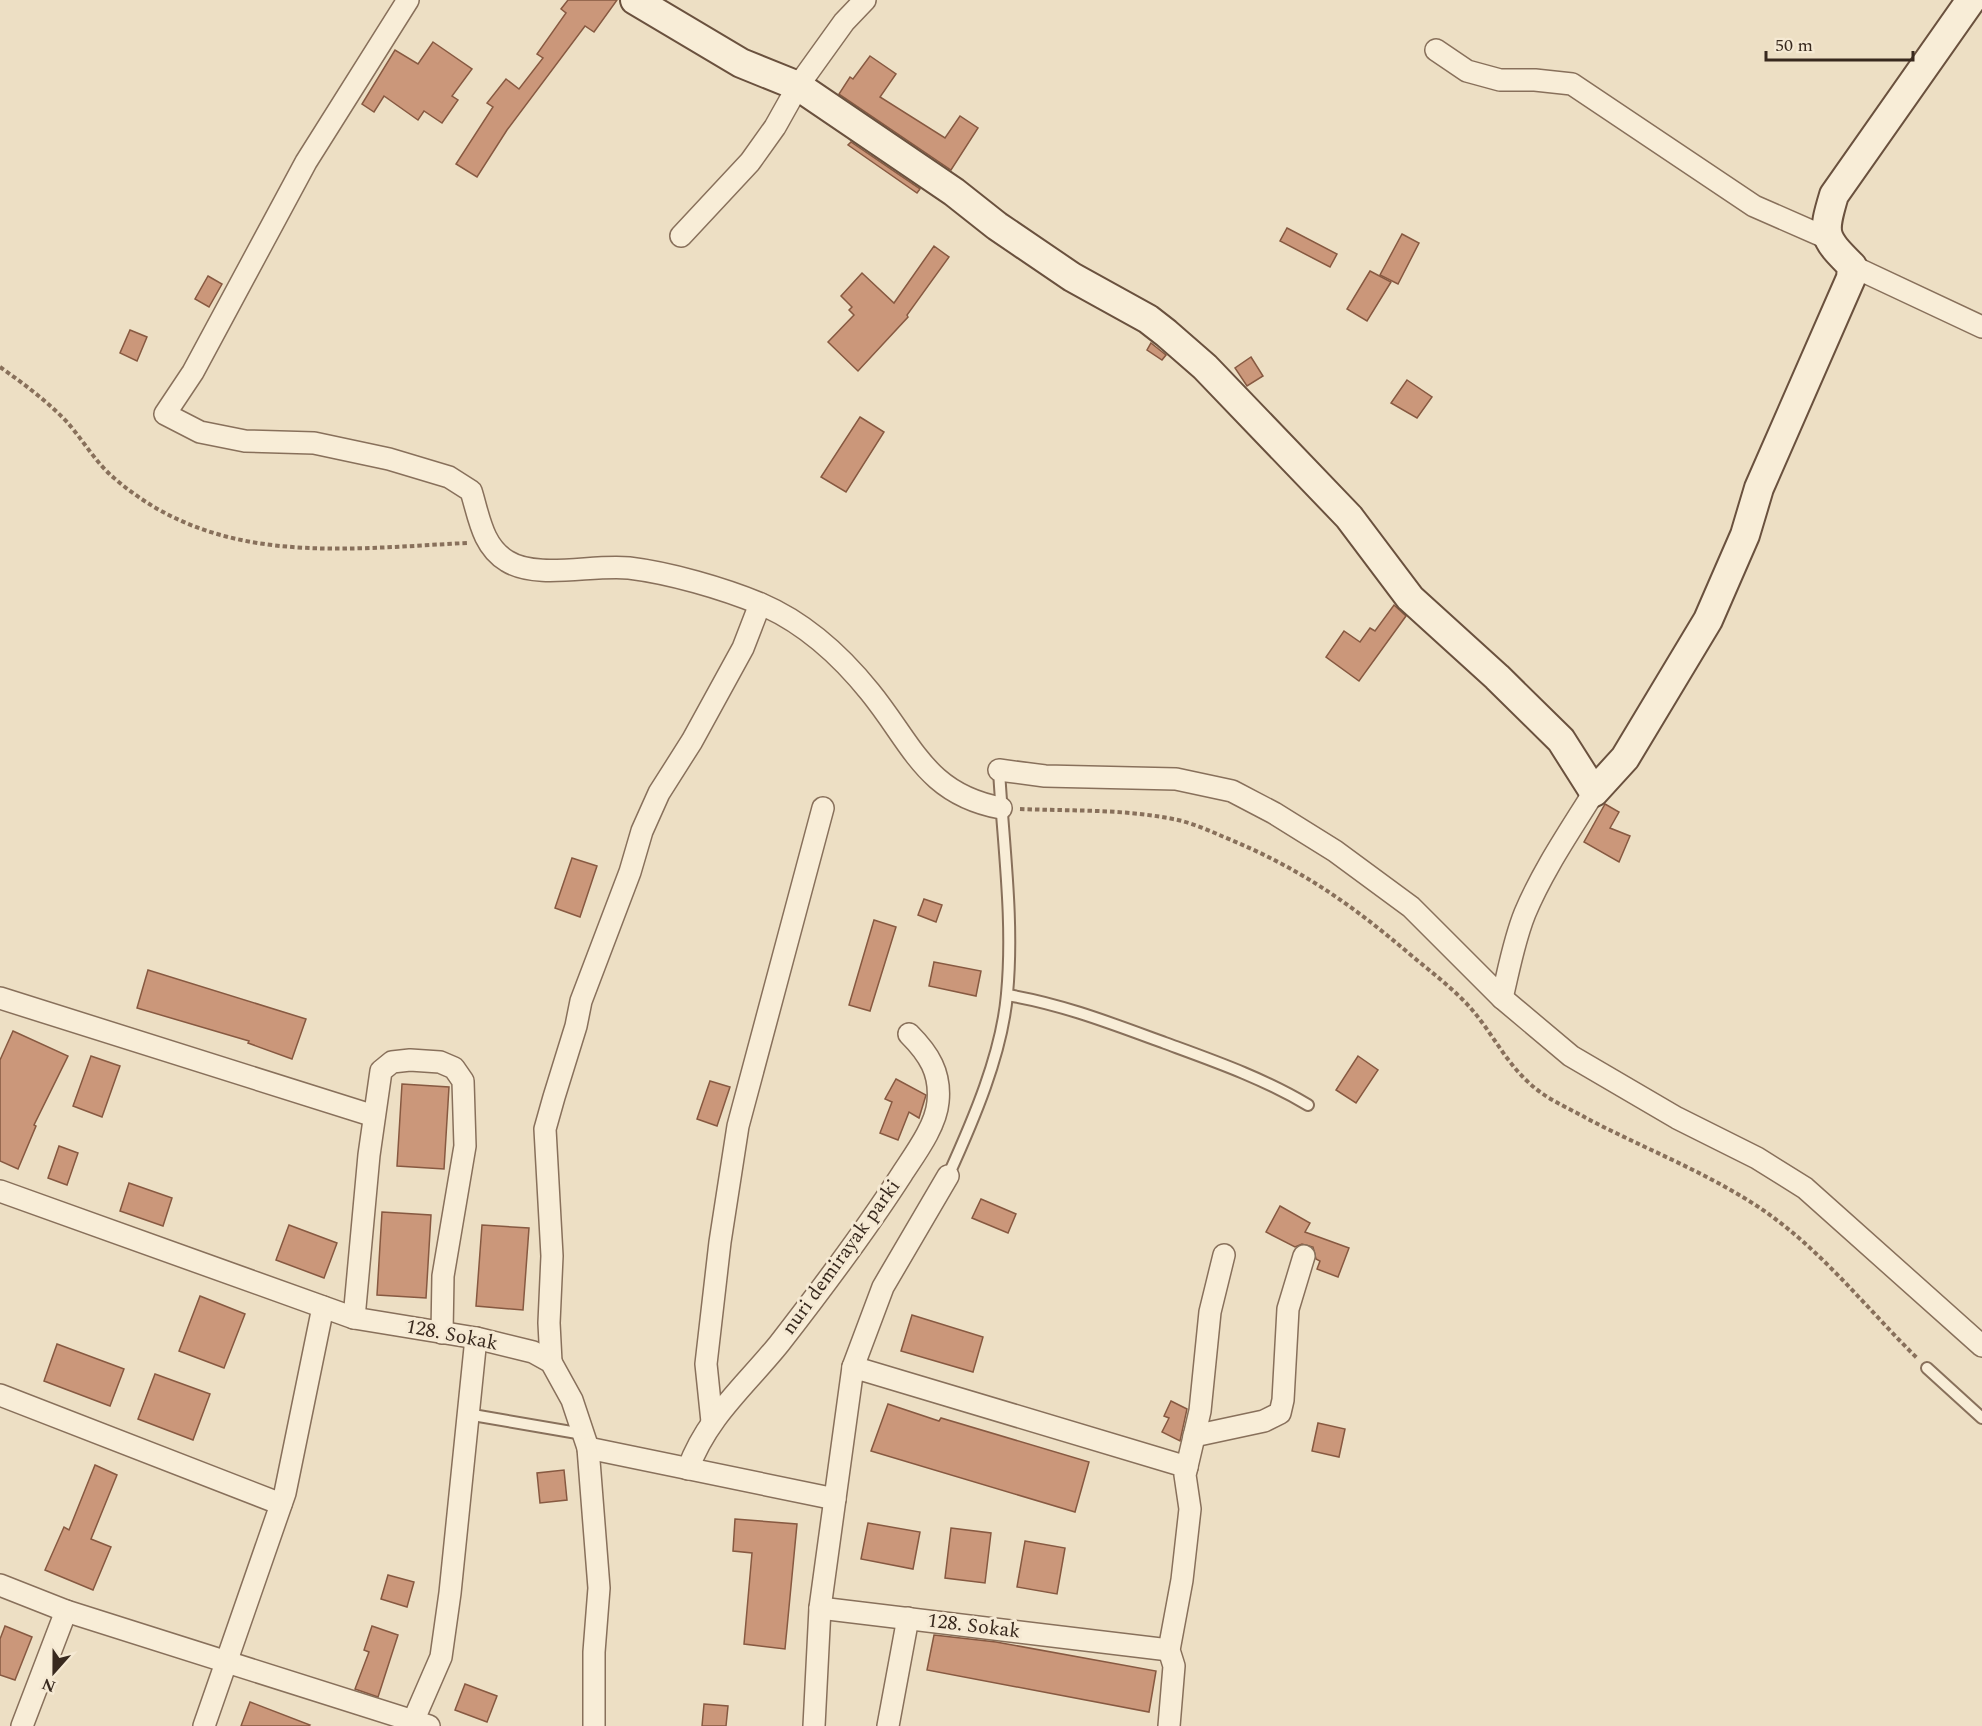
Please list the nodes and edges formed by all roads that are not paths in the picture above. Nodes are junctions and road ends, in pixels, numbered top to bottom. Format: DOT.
graph roads {
  1 [pos="408,0"];
  2 [pos="635,0"];
  3 [pos="866,0"];
  4 [pos="1971,0"];
  5 [pos="1436,50"];
  6 [pos="798,86"];
  7 [pos="681,236"];
  8 [pos="1827,238"];
  9 [pos="1852,266"];
  10 [pos="1982,327"];
  11 [pos="760,604"];
  12 [pos="999,770"];
  13 [pos="1594,792"];
  14 [pos="823,808"];
  15 [pos="1001,808"];
  16 [pos="1007,995"];
  17 [pos="0,998"];
  18 [pos="1502,998"];
  19 [pos="909,1034"];
  20 [pos="1308,1105"];
  21 [pos="374,1116"];
  22 [pos="948,1176"];
  23 [pos="0,1191"];
  24 [pos="1224,1255"];
  25 [pos="1304,1256"];
  26 [pos="324,1307"];
  27 [pos="354,1318"];
  28 [pos="442,1333"];
  29 [pos="476,1338"];
  30 [pos="1982,1346"];
  31 [pos="551,1362"];
  32 [pos="853,1367"];
  33 [pos="1927,1368"];
  34 [pos="0,1395"];
  35 [pos="467,1414"];
  36 [pos="1982,1418"];
  37 [pos="712,1422"];
  38 [pos="1194,1436"];
  39 [pos="585,1441"];
  40 [pos="1187,1467"];
  41 [pos="688,1469"];
  42 [pos="835,1499"];
  43 [pos="281,1504"];
  44 [pos="0,1585"];
  45 [pos="820,1608"];
  46 [pos="66,1611"];
  47 [pos="908,1618"];
  48 [pos="1169,1650"];
  49 [pos="226,1662"];
  50 [pos="418,1724"];
  51 [pos="22,1726"];
  52 [pos="204,1726"];
  53 [pos="594,1726"];
  54 [pos="813,1726"];
  55 [pos="888,1726"];
  56 [pos="1169,1726"];
  1 -- 11 [label="street"];
  2 -- 6 [label="street"];
  3 -- 6 [label="street"];
  4 -- 8 [label="street"];
  5 -- 8 [label="street"];
  6 -- 7 [label="street"];
  6 -- 13 [label="street"];
  8 -- 9 [label="street"];
  9 -- 10 [label="street"];
  9 -- 13 [label="street"];
  11 -- 15 [label="street"];
  11 -- 31 [label="street"];
  12 -- 15 [label="lane"];
  12 -- 18 [label="street"];
  13 -- 18 [label="street"];
  14 -- 37 [label="street"];
  15 -- 16 [label="lane"];
  16 -- 20 [label="lane"];
  16 -- 22 [label="lane"];
  17 -- 21 [label="street"];
  18 -- 30 [label="street"];
  19 -- 37 [label="street, nuri demirayak parki"];
  21 -- 27 [label="street"];
  21 -- 28 [label="street"];
  22 -- 32 [label="street"];
  23 -- 26 [label="street, 128. Sokak"];
  24 -- 38 [label="street"];
  25 -- 38 [label="street"];
  26 -- 27 [label="street, 128. Sokak"];
  26 -- 43 [label="street"];
  27 -- 28 [label="street, 128. Sokak"];
  28 -- 29 [label="street, 128. Sokak"];
  29 -- 31 [label="street, 128. Sokak"];
  29 -- 35 [label="street"];
  31 -- 39 [label="street"];
  32 -- 40 [label="street"];
  32 -- 42 [label="street"];
  33 -- 36 [label="lane"];
  34 -- 43 [label="street"];
  35 -- 39 [label="lane"];
  35 -- 50 [label="street"];
  37 -- 41 [label="street, nuri demirayak parki"];
  38 -- 40 [label="street"];
  39 -- 41 [label="street"];
  39 -- 53 [label="street"];
  40 -- 48 [label="street"];
  41 -- 42 [label="street"];
  42 -- 45 [label="street"];
  43 -- 49 [label="street"];
  44 -- 46 [label="street"];
  45 -- 47 [label="street, 128. Sokak"];
  45 -- 54 [label="street"];
  46 -- 49 [label="street"];
  46 -- 51 [label="street"];
  47 -- 48 [label="street, 128. Sokak"];
  47 -- 55 [label="street"];
  48 -- 56 [label="street"];
  49 -- 50 [label="street"];
  49 -- 52 [label="street"];
}
